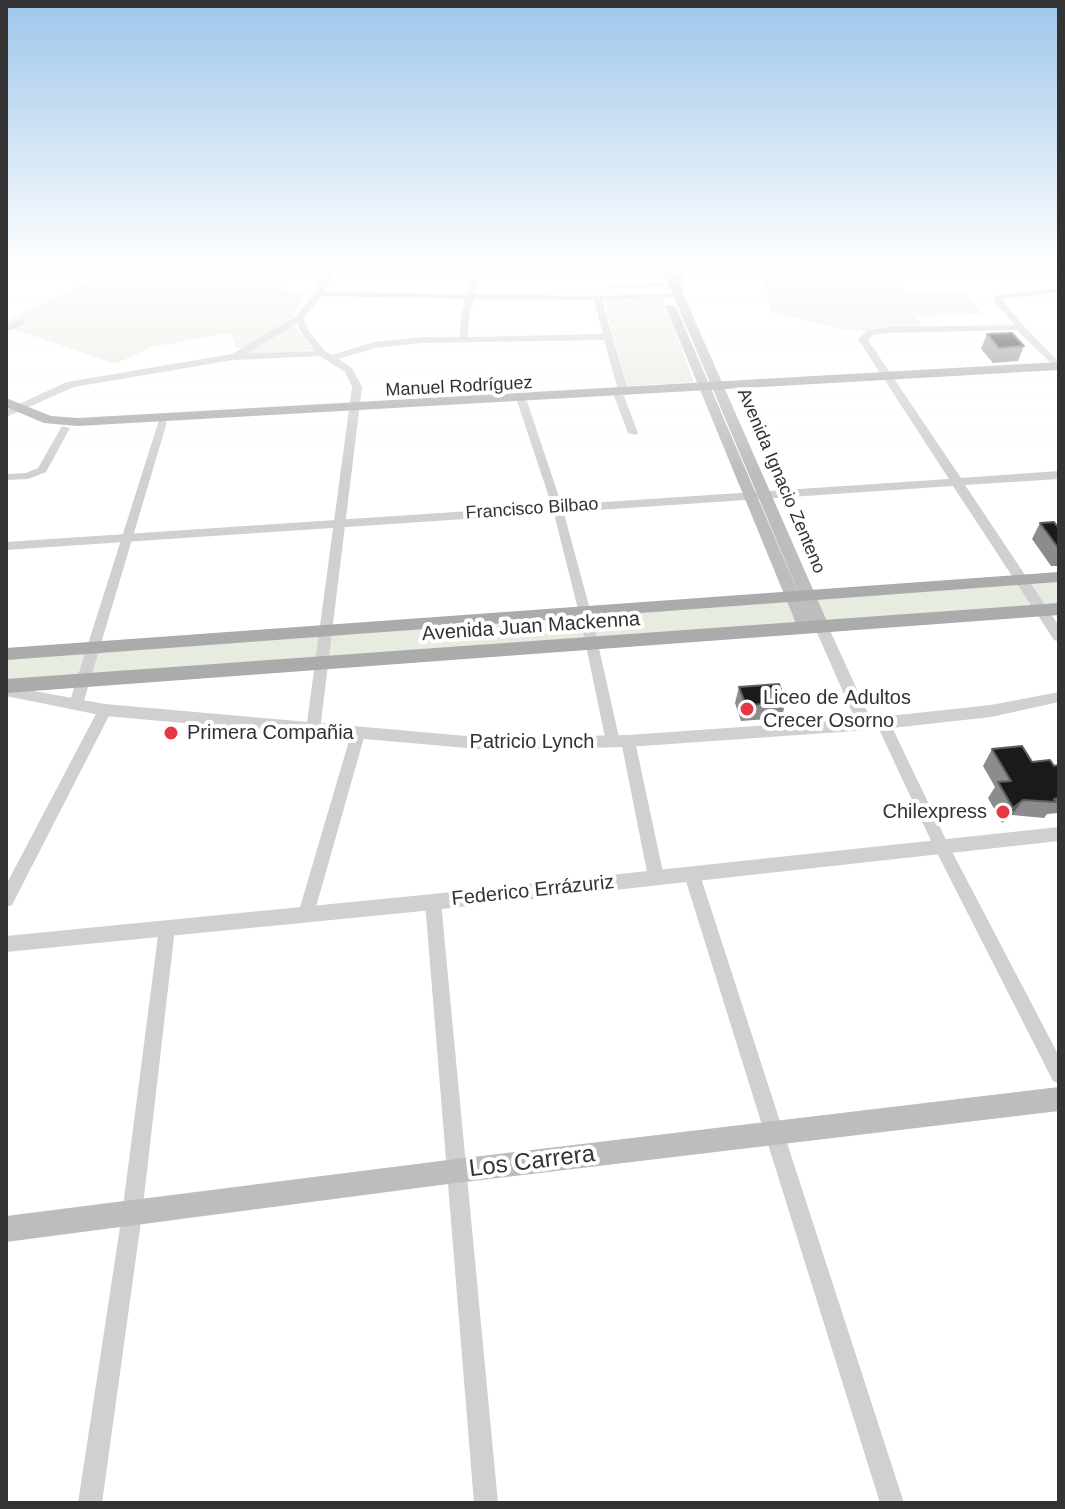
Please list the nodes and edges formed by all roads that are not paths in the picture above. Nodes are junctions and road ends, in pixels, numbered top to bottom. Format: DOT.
graph roads {
  1 [pos="272,334"];
  2 [pos="307,334"];
  3 [pos="465,334"];
  4 [pos="688,334"];
  5 [pos="871,334"];
  6 [pos="1027,334"];
  7 [pos="608,337"];
  8 [pos="464,340"];
  9 [pos="322,353"];
  10 [pos="235,357"];
  11 [pos="332,358"];
  12 [pos="1058,368"];
  13 [pos="890,378"];
  14 [pos="711,388"];
  15 [pos="621,393"];
  16 [pos="6,394"];
  17 [pos="522,401"];
  18 [pos="13,408"];
  19 [pos="354,408"];
  20 [pos="162,422"];
  21 [pos="65,428"];
  22 [pos="633,433"];
  23 [pos="1059,475"];
  24 [pos="6,477"];
  25 [pos="956,480"];
  26 [pos="757,494"];
  27 [pos="557,506"];
  28 [pos="338,524"];
  29 [pos="126,538"];
  30 [pos="6,546"];
  31 [pos="1059,577"];
  32 [pos="1023,580"];
  33 [pos="800,596"];
  34 [pos="1050,610"];
  35 [pos="585,612"];
  36 [pos="814,627"];
  37 [pos="325,631"];
  38 [pos="1059,637"];
  39 [pos="593,645"];
  40 [pos="92,647"];
  41 [pos="6,654"];
  42 [pos="321,663"];
  43 [pos="81,681"];
  44 [pos="6,689"];
  45 [pos="1059,697"];
  46 [pos="76,704"];
  47 [pos="105,710"];
  48 [pos="883,723"];
  49 [pos="865,724"];
  50 [pos="313,730"];
  51 [pos="358,734"];
  52 [pos="620,741"];
  53 [pos="1059,834"];
  54 [pos="942,847"];
  55 [pos="692,875"];
  56 [pos="656,877"];
  57 [pos="6,900"];
  58 [pos="433,902"];
  59 [pos="306,914"];
  60 [pos="167,928"];
  61 [pos="6,944"];
  62 [pos="1059,1075"];
  63 [pos="1059,1099"];
  64 [pos="774,1132"];
  65 [pos="456,1171"];
  66 [pos="132,1214"];
  67 [pos="6,1229"];
  68 [pos="90,1503"];
  69 [pos="486,1503"];
  70 [pos="892,1503"];
  1 -- 10 [label="street"];
  2 -- 9 [label="street"];
  3 -- 8 [label="street"];
  4 -- 14 [label="main road, Avenida Ignacio Zenteno"];
  5 -- 13 [label="street"];
  6 -- 12 [label="street"];
  7 -- 8 [label="street"];
  7 -- 15 [label="street"];
  8 -- 11 [label="street"];
  9 -- 10 [label="street"];
  9 -- 11 [label="street"];
  10 -- 18 [label="street"];
  11 -- 19 [label="street"];
  12 -- 13 [label="main road, Manuel Rodríguez"];
  13 -- 14 [label="main road, Manuel Rodríguez"];
  13 -- 25 [label="street"];
  14 -- 15 [label="main road, Manuel Rodríguez"];
  14 -- 26 [label="main road, Avenida Ignacio Zenteno"];
  15 -- 17 [label="main road, Manuel Rodríguez"];
  15 -- 19 [label="main road, Manuel Rodríguez"];
  15 -- 22 [label="street"];
  16 -- 18 [label="main road"];
  17 -- 19 [label="main road, Manuel Rodríguez"];
  17 -- 27 [label="street"];
  18 -- 19 [label="main road, Manuel Rodríguez"];
  18 -- 21 [label="main road, Manuel Rodríguez"];
  19 -- 20 [label="main road, Manuel Rodríguez"];
  19 -- 28 [label="street"];
  20 -- 21 [label="main road, Manuel Rodríguez"];
  20 -- 29 [label="street"];
  21 -- 24 [label="street"];
  23 -- 25 [label="street, Francisco Bilbao"];
  25 -- 26 [label="street, Francisco Bilbao"];
  25 -- 32 [label="street"];
  26 -- 27 [label="street, Francisco Bilbao"];
  26 -- 33 [label="main road, Avenida Ignacio Zenteno"];
  27 -- 28 [label="street, Francisco Bilbao"];
  27 -- 35 [label="street"];
  28 -- 29 [label="street, Francisco Bilbao"];
  28 -- 37 [label="street"];
  29 -- 30 [label="street, Francisco Bilbao"];
  29 -- 40 [label="street"];
  31 -- 32 [label="main road, Avenida Juan Mackenna"];
  32 -- 33 [label="main road, Avenida Juan Mackenna"];
  32 -- 34 [label="street"];
  33 -- 35 [label="main road, Avenida Juan Mackenna"];
  33 -- 36 [label="main road, Avenida Ignacio Zenteno"];
  34 -- 36 [label="main road, Avenida Juan Mackenna"];
  34 -- 38 [label="street"];
  35 -- 37 [label="main road, Avenida Juan Mackenna"];
  35 -- 39 [label="street"];
  36 -- 39 [label="main road, Avenida Juan Mackenna"];
  36 -- 49 [label="street"];
  37 -- 40 [label="main road, Avenida Juan Mackenna"];
  37 -- 42 [label="street"];
  39 -- 42 [label="main road, Avenida Juan Mackenna"];
  39 -- 52 [label="street"];
  40 -- 41 [label="main road, Avenida Juan Mackenna"];
  40 -- 43 [label="street"];
  42 -- 43 [label="main road, Avenida Juan Mackenna"];
  42 -- 50 [label="street"];
  43 -- 44 [label="main road, Avenida Juan Mackenna"];
  43 -- 46 [label="street"];
  44 -- 46 [label="street, Patricio Lynch"];
  45 -- 48 [label="street, Patricio Lynch"];
  46 -- 47 [label="street, Patricio Lynch"];
  47 -- 50 [label="street, Patricio Lynch"];
  47 -- 57 [label="street"];
  48 -- 49 [label="street, Patricio Lynch"];
  48 -- 54 [label="street"];
  49 -- 52 [label="street, Patricio Lynch"];
  50 -- 51 [label="street, Patricio Lynch"];
  51 -- 52 [label="street, Patricio Lynch"];
  51 -- 59 [label="street"];
  52 -- 56 [label="street"];
  53 -- 54 [label="street, Federico Errázuriz"];
  54 -- 55 [label="street, Federico Errázuriz"];
  54 -- 62 [label="street"];
  55 -- 56 [label="street, Federico Errázuriz"];
  55 -- 64 [label="street"];
  56 -- 58 [label="street, Federico Errázuriz"];
  58 -- 59 [label="street, Federico Errázuriz"];
  58 -- 65 [label="street"];
  59 -- 60 [label="street, Federico Errázuriz"];
  60 -- 61 [label="street, Federico Errázuriz"];
  60 -- 66 [label="street"];
  63 -- 64 [label="main road, Los Carrera"];
  64 -- 65 [label="main road, Los Carrera"];
  64 -- 70 [label="street"];
  65 -- 66 [label="main road, Los Carrera"];
  65 -- 69 [label="street"];
  66 -- 67 [label="main road, Los Carrera"];
  66 -- 68 [label="street"];
}
